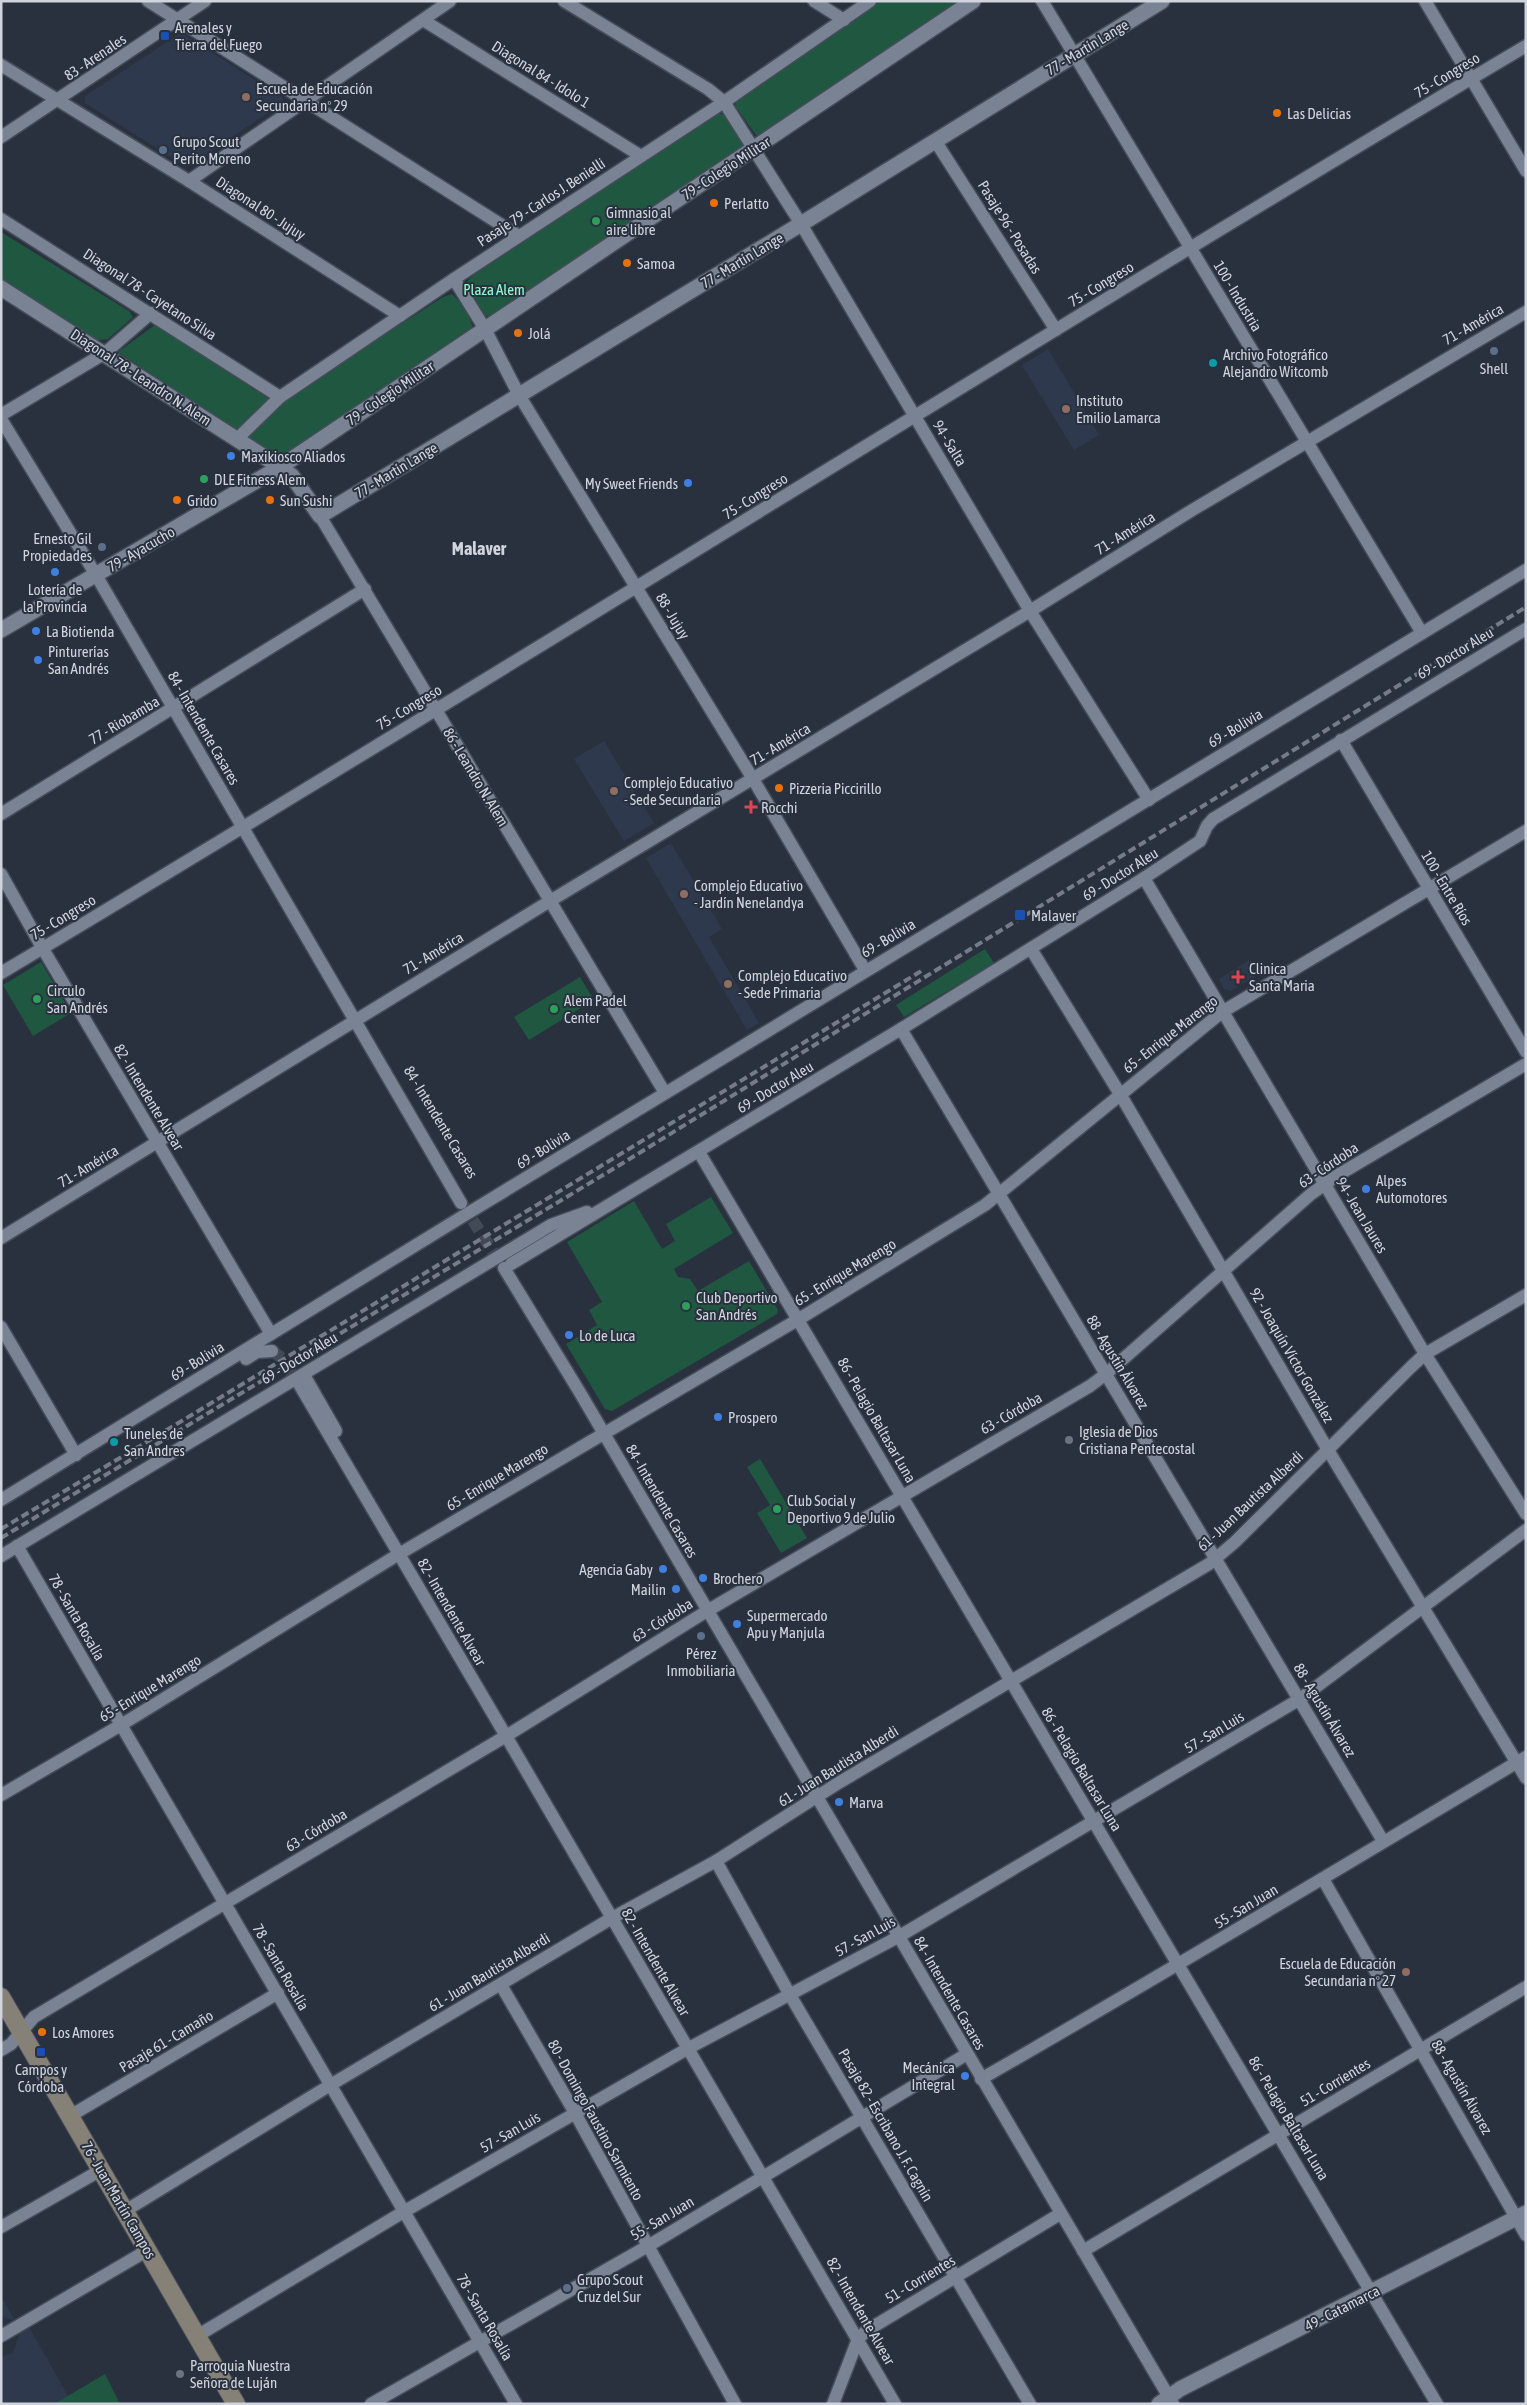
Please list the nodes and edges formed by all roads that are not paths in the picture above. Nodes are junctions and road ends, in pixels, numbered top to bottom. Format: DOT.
graph roads {
  1 [pos="148,1"];
  2 [pos="205,1"];
  3 [pos="450,1"];
  4 [pos="564,1"];
  5 [pos="814,1"];
  6 [pos="870,1"];
  7 [pos="973,1"];
  8 [pos="1042,1"];
  9 [pos="1162,1"];
  10 [pos="1425,1"];
  11 [pos="178,20"];
  12 [pos="423,20"];
  13 [pos="844,20"];
  14 [pos="1526,46"];
  15 [pos="1074,54"];
  16 [pos="1,65"];
  17 [pos="1472,79"];
  18 [pos="305,100"];
  19 [pos="58,101"];
  20 [pos="724,102"];
  21 [pos="1,138"];
  22 [pos="936,142"];
  23 [pos="755,150"];
  24 [pos="641,156"];
  25 [pos="1526,170"];
  26 [pos="189,181"];
  27 [pos="1,219"];
  28 [pos="802,224"];
  29 [pos="519,236"];
  30 [pos="1191,249"];
  31 [pos="454,279"];
  32 [pos="1,288"];
  33 [pos="1526,312"];
  34 [pos="151,313"];
  35 [pos="400,316"];
  36 [pos="486,329"];
  37 [pos="1056,330"];
  38 [pos="105,353"];
  39 [pos="519,395"];
  40 [pos="280,397"];
  41 [pos="1,415"];
  42 [pos="915,416"];
  43 [pos="1,419"];
  44 [pos="237,439"];
  45 [pos="1307,441"];
  46 [pos="280,467"];
  47 [pos="320,516"];
  48 [pos="1526,570"];
  49 [pos="96,575"];
  50 [pos="637,587"];
  51 [pos="365,590"];
  52 [pos="1030,611"];
  53 [pos="1526,629"];
  54 [pos="1,630"];
  55 [pos="1422,633"];
  56 [pos="174,709"];
  57 [pos="436,710"];
  58 [pos="1341,740"];
  59 [pos="752,779"];
  60 [pos="1148,800"];
  61 [pos="1,814"];
  62 [pos="242,828"];
  63 [pos="1526,831"];
  64 [pos="1,874"];
  65 [pos="1144,878"];
  66 [pos="1428,889"];
  67 [pos="550,901"];
  68 [pos="43,949"];
  69 [pos="1031,949"];
  70 [pos="866,970"];
  71 [pos="1,973"];
  72 [pos="1222,1012"];
  73 [pos="354,1020"];
  74 [pos="901,1029"];
  75 [pos="1526,1052"];
  76 [pos="375,1056"];
  77 [pos="1526,1064"];
  78 [pos="664,1093"];
  79 [pos="1120,1094"];
  80 [pos="157,1142"];
  81 [pos="699,1152"];
  82 [pos="1325,1184"];
  83 [pos="999,1195"];
  84 [pos="461,1202"];
  85 [pos="474,1210"];
  86 [pos="460,1218"];
  87 [pos="1,1238"];
  88 [pos="492,1260"];
  89 [pos="506,1261"];
  90 [pos="1225,1270"];
  91 [pos="1526,1294"];
  92 [pos="799,1319"];
  93 [pos="1,1327"];
  94 [pos="271,1334"];
  95 [pos="272,1352"];
  96 [pos="1425,1354"];
  97 [pos="1106,1374"];
  98 [pos="297,1381"];
  99 [pos="578,1390"];
  100 [pos="116,1430"];
  101 [pos="603,1433"];
  102 [pos="1328,1450"];
  103 [pos="76,1455"];
  104 [pos="902,1495"];
  105 [pos="1,1500"];
  106 [pos="1526,1514"];
  107 [pos="1526,1530"];
  108 [pos="389,1536"];
  109 [pos="17,1546"];
  110 [pos="399,1554"];
  111 [pos="1,1556"];
  112 [pos="1215,1558"];
  113 [pos="1423,1607"];
  114 [pos="707,1611"];
  115 [pos="1010,1681"];
  116 [pos="1300,1700"];
  117 [pos="121,1725"];
  118 [pos="506,1736"];
  119 [pos="1521,1760"];
  120 [pos="1526,1778"];
  121 [pos="1,1795"];
  122 [pos="817,1797"];
  123 [pos="1094,1822"];
  124 [pos="1383,1841"];
  125 [pos="716,1861"];
  126 [pos="1323,1879"];
  127 [pos="225,1903"];
  128 [pos="612,1918"];
  129 [pos="898,1937"];
  130 [pos="1180,1965"];
  131 [pos="501,1985"];
  132 [pos="1526,1987"];
  133 [pos="278,1993"];
  134 [pos="790,1995"];
  135 [pos="1,1997"];
  136 [pos="21,2031"];
  137 [pos="687,2049"];
  138 [pos="1422,2049"];
  139 [pos="1,2050"];
  140 [pos="967,2054"];
  141 [pos="981,2079"];
  142 [pos="332,2084"];
  143 [pos="575,2113"];
  144 [pos="70,2116"];
  145 [pos="863,2117"];
  146 [pos="1279,2134"];
  147 [pos="101,2170"];
  148 [pos="763,2176"];
  149 [pos="124,2211"];
  150 [pos="405,2211"];
  151 [pos="1060,2214"];
  152 [pos="1522,2215"];
  153 [pos="1,2227"];
  154 [pos="1526,2234"];
  155 [pos="648,2246"];
  156 [pos="148,2250"];
  157 [pos="1083,2251"];
  158 [pos="956,2276"];
  159 [pos="1373,2292"];
  160 [pos="1,2322"];
  161 [pos="16,2327"];
  162 [pos="1,2336"];
  163 [pos="197,2336"];
  164 [pos="858,2339"];
  165 [pos="481,2341"];
  166 [pos="1167,2401"];
  167 [pos="236,2404"];
  168 [pos="371,2404"];
  169 [pos="516,2404"];
  170 [pos="735,2404"];
  171 [pos="833,2404"];
  172 [pos="895,2404"];
  173 [pos="1030,2404"];
  174 [pos="1437,2404"];
  1 -- 11 [label="street"];
  2 -- 11 [label="street, 83 - Arenales"];
  3 -- 12 [label="street"];
  4 -- 20 [label="street, 94 - Salta"];
  5 -- 13 [label="street"];
  6 -- 13 [label="street, Pasaje 79 - Carlos J. Benielli"];
  7 -- 23 [label="street, 79 - Colegio Militar"];
  8 -- 15 [label="street, 100 - Industria"];
  9 -- 15 [label="street, 77 - Martín Lange"];
  10 -- 17 [label="street"];
  11 -- 18 [label="street"];
  11 -- 19 [label="street, 83 - Arenales"];
  12 -- 18 [label="street"];
  12 -- 24 [label="street, Diagonal 84 - Idolo 1"];
  13 -- 20 [label="street, Pasaje 79 - Carlos J. Benielli"];
  14 -- 17 [label="street, 75 - Congreso"];
  15 -- 22 [label="street, 77 - Martín Lange"];
  15 -- 30 [label="street, 100 - Industria"];
  16 -- 19 [label="street, Diagonal 80 - Jujuy"];
  17 -- 25 [label="street"];
  17 -- 30 [label="street, 75 - Congreso"];
  18 -- 26 [label="street"];
  18 -- 29 [label="street"];
  19 -- 21 [label="street, 83 - Arenales"];
  19 -- 26 [label="street, Diagonal 80 - Jujuy"];
  20 -- 23 [label="street, 94 - Salta"];
  20 -- 24 [label="street, Pasaje 79 - Carlos J. Benielli"];
  22 -- 28 [label="street, 77 - Martín Lange"];
  22 -- 37 [label="street, Pasaje 96 - Posadas"];
  23 -- 28 [label="street, 94 - Salta"];
  23 -- 36 [label="street, 79 - Colegio Militar"];
  24 -- 29 [label="street, Pasaje 79 - Carlos J. Benielli"];
  26 -- 35 [label="street, Diagonal 80 - Jujuy"];
  27 -- 34 [label="street, Diagonal 78 - Cayetano Silva"];
  28 -- 39 [label="street, 77 - Martín Lange"];
  28 -- 42 [label="street, 94 - Salta"];
  29 -- 31 [label="street, Pasaje 79 - Carlos J. Benielli"];
  30 -- 37 [label="street, 75 - Congreso"];
  30 -- 45 [label="street, 100 - Industria"];
  31 -- 35 [label="street, Pasaje 79 - Carlos J. Benielli"];
  31 -- 36 [label="street, 88 - Jujuy"];
  32 -- 38 [label="street, Diagonal 78 - Leandro N. Alem"];
  33 -- 45 [label="street, 71 - América"];
  34 -- 38 [label="street"];
  34 -- 40 [label="street, Diagonal 78 - Cayetano Silva"];
  35 -- 40 [label="street, Pasaje 79 - Carlos J. Benielli"];
  36 -- 39 [label="street, 88 - Jujuy"];
  36 -- 46 [label="street, 79 - Colegio Militar"];
  37 -- 42 [label="street, 75 - Congreso"];
  38 -- 41 [label="street"];
  38 -- 44 [label="street, Diagonal 78 - Leandro N. Alem"];
  39 -- 47 [label="street, 77 - Martín Lange"];
  39 -- 50 [label="street, 88 - Jujuy"];
  40 -- 44 [label="street, Pasaje 79 - Carlos J. Benielli"];
  42 -- 50 [label="street, 75 - Congreso"];
  42 -- 52 [label="street, 94 - Salta"];
  43 -- 49 [label="street, 84 - Intendente Casares"];
  44 -- 46 [label="street, Diagonal 78 - Leandro N. Alem"];
  45 -- 52 [label="street, 71 - América"];
  45 -- 55 [label="street, 100 - Industria"];
  46 -- 47 [label="street, 86 - Leandro N. Alem"];
  46 -- 49 [label="street, 79 - Ayacucho"];
  47 -- 51 [label="street, 86 - Leandro N. Alem"];
  48 -- 55 [label="street, 69 - Bolivia"];
  49 -- 54 [label="street, 79 - Ayacucho"];
  49 -- 56 [label="street, 84 - Intendente Casares"];
  50 -- 57 [label="street, 75 - Congreso"];
  50 -- 59 [label="street, 88 - Jujuy"];
  51 -- 56 [label="street, 77 - Riobamba"];
  51 -- 57 [label="street, 86 - Leandro N. Alem"];
  52 -- 59 [label="street, 71 - América"];
  52 -- 60 [label="street, 94 - Salta"];
  53 -- 58 [label="street, 69 - Doctor Aleu"];
  55 -- 60 [label="street, 69 - Bolivia"];
  56 -- 61 [label="street, 77 - Riobamba"];
  56 -- 62 [label="street, 84 - Intendente Casares"];
  57 -- 62 [label="street, 75 - Congreso"];
  57 -- 67 [label="street, 86 - Leandro N. Alem"];
  58 -- 65 [label="street, 69 - Doctor Aleu"];
  58 -- 66 [label="street, 100 - Entre Ríos"];
  59 -- 67 [label="street, 71 - América"];
  59 -- 70 [label="street, 88 - Jujuy"];
  60 -- 70 [label="street, 69 - Bolivia"];
  62 -- 68 [label="street, 75 - Congreso"];
  62 -- 73 [label="street, 84 - Intendente Casares"];
  63 -- 66 [label="street, 65 - Enrique Marengo"];
  64 -- 68 [label="street, 82 - Intendente Alvear"];
  65 -- 69 [label="street, 69 - Doctor Aleu"];
  65 -- 72 [label="street, 94 - Jean Jaures"];
  66 -- 72 [label="street, 65 - Enrique Marengo"];
  66 -- 75 [label="street, 100 - Entre Ríos"];
  67 -- 73 [label="street, 71 - América"];
  67 -- 78 [label="street, 86 - Leandro N. Alem"];
  68 -- 71 [label="street, 75 - Congreso"];
  68 -- 80 [label="street, 82 - Intendente Alvear"];
  69 -- 74 [label="street, 69 - Doctor Aleu"];
  69 -- 79 [label="street, 92 - Joaquín Víctor González"];
  70 -- 78 [label="street, 69 - Bolivia"];
  72 -- 79 [label="street, 65 - Enrique Marengo"];
  72 -- 82 [label="street, 94 - Jean Jaures"];
  73 -- 76 [label="street, 84 - Intendente Casares"];
  73 -- 80 [label="street, 71 - América"];
  74 -- 81 [label="street, 69 - Doctor Aleu"];
  74 -- 83 [label="street, 88 - Agustín Álvarez"];
  76 -- 84 [label="street, 84 - Intendente Casares"];
  76 -- 85 [label="street, 84 - Intendente Casares"];
  76 -- 86 [label="street, 84 - Intendente Casares"];
  77 -- 82 [label="street, 63 - Córdoba"];
  78 -- 85 [label="street, 69 - Bolivia"];
  79 -- 83 [label="street, 65 - Enrique Marengo"];
  79 -- 90 [label="street, 92 - Joaquín Víctor González"];
  80 -- 87 [label="street, 71 - América"];
  80 -- 94 [label="street, 82 - Intendente Alvear"];
  81 -- 89 [label="street, 69 - Doctor Aleu"];
  81 -- 92 [label="street, 86 - Pelagio Baltasar Luna"];
  82 -- 90 [label="street, 63 - Córdoba"];
  82 -- 96 [label="street, 94 - Jean Jaures"];
  83 -- 92 [label="street, 65 - Enrique Marengo"];
  83 -- 97 [label="street, 88 - Agustín Álvarez"];
  85 -- 86 [label="street, 69 - Bolivia"];
  86 -- 94 [label="street, 69 - Bolivia"];
  88 -- 89 [label="street, 69 - Doctor Aleu"];
  88 -- 98 [label="street, 69 - Doctor Aleu"];
  88 -- 99 [label="street, 84 - Intendente Casares"];
  89 -- 99 [label="street, 84 - Intendente Casares"];
  90 -- 97 [label="street, 63 - Córdoba"];
  90 -- 102 [label="street, 92 - Joaquín Víctor González"];
  91 -- 96 [label="street, 61 - Juan Bautista Alberdi"];
  92 -- 101 [label="street, 65 - Enrique Marengo"];
  92 -- 104 [label="street, 86 - Pelagio Baltasar Luna"];
  93 -- 103 [label="street"];
  94 -- 100 [label="street, 69 - Bolivia"];
  95 -- 100 [label="street, 69 - Bolivia"];
  96 -- 102 [label="street, 61 - Juan Bautista Alberdi"];
  96 -- 106 [label="street, 94 - Jean Jaures"];
  97 -- 104 [label="street, 63 - Córdoba"];
  97 -- 112 [label="street, 88 - Agustín Álvarez"];
  98 -- 108 [label="street, 82 - Intendente Alvear"];
  98 -- 108 [label="street, 82 - Intendente Alvear"];
  98 -- 109 [label="street, 69 - Doctor Aleu"];
  99 -- 101 [label="street, 84 - Intendente Casares"];
  100 -- 103 [label="street, 69 - Bolivia"];
  101 -- 110 [label="street, 65 - Enrique Marengo"];
  101 -- 114 [label="street, 84 - Intendente Casares"];
  102 -- 112 [label="street, 61 - Juan Bautista Alberdi"];
  102 -- 113 [label="street, 92 - Joaquín Víctor González"];
  103 -- 105 [label="street, 69 - Bolivia"];
  104 -- 114 [label="street, 63 - Córdoba"];
  104 -- 115 [label="street, 86 - Pelagio Baltasar Luna"];
  107 -- 113 [label="street, 57 - San Luis"];
  108 -- 110 [label="street, 82 - Intendente Alvear"];
  109 -- 111 [label="street, 69 - Doctor Aleu"];
  109 -- 117 [label="street, 78 - Santa Rosalía"];
  110 -- 117 [label="street, 65 - Enrique Marengo"];
  110 -- 118 [label="street, 82 - Intendente Alvear"];
  112 -- 115 [label="street, 61 - Juan Bautista Alberdi"];
  112 -- 116 [label="street, 88 - Agustín Álvarez"];
  113 -- 116 [label="street, 57 - San Luis"];
  113 -- 119 [label="street, 92 - Joaquín Víctor González"];
  114 -- 118 [label="street, 63 - Córdoba"];
  114 -- 122 [label="street, 84 - Intendente Casares"];
  115 -- 122 [label="street, 61 - Juan Bautista Alberdi"];
  115 -- 123 [label="street, 86 - Pelagio Baltasar Luna"];
  116 -- 123 [label="street, 57 - San Luis"];
  116 -- 124 [label="street, 88 - Agustín Álvarez"];
  117 -- 121 [label="street, 65 - Enrique Marengo"];
  117 -- 127 [label="street, 78 - Santa Rosalía"];
  118 -- 127 [label="street, 63 - Córdoba"];
  118 -- 128 [label="street, 82 - Intendente Alvear"];
  119 -- 120 [label="street, 92 - Joaquín Víctor González"];
  119 -- 124 [label="street, 55 - San Juan"];
  122 -- 125 [label="street, 61 - Juan Bautista Alberdi"];
  122 -- 129 [label="street, 84 - Intendente Casares"];
  123 -- 129 [label="street, 57 - San Luis"];
  123 -- 130 [label="street, 86 - Pelagio Baltasar Luna"];
  124 -- 126 [label="street, 55 - San Juan"];
  125 -- 128 [label="street, 61 - Juan Bautista Alberdi"];
  125 -- 134 [label="street, Pasaje 82 - Escribano J. F. Cagnín"];
  126 -- 130 [label="street, 55 - San Juan"];
  126 -- 138 [label="street, 88 - Agustín Álvarez"];
  127 -- 133 [label="street, 78 - Santa Rosalía"];
  127 -- 136 [label="street, 63 - Córdoba"];
  128 -- 131 [label="street, 61 - Juan Bautista Alberdi"];
  128 -- 137 [label="street, 82 - Intendente Alvear"];
  129 -- 134 [label="street, 57 - San Luis"];
  129 -- 140 [label="street, 84 - Intendente Casares"];
  130 -- 141 [label="street, 55 - San Juan"];
  130 -- 146 [label="street, 86 - Pelagio Baltasar Luna"];
  131 -- 142 [label="street, 61 - Juan Bautista Alberdi"];
  131 -- 143 [label="street, 80 - Domingo Faustino Sarmiento"];
  132 -- 138 [label="street, 51 - Corrientes"];
  133 -- 142 [label="street, 78 - Santa Rosalía"];
  133 -- 144 [label="street, Pasaje 61 - Camaño"];
  134 -- 137 [label="street, 57 - San Luis"];
  134 -- 145 [label="street, Pasaje 82 - Escribano J. F. Cagnín"];
  135 -- 136 [label="main road, 76 - Juan Martín Campos"];
  136 -- 139 [label="street, 63 - Córdoba"];
  136 -- 144 [label="main road, 76 - Juan Martín Campos"];
  137 -- 143 [label="street, 57 - San Luis"];
  137 -- 148 [label="street, 82 - Intendente Alvear"];
  138 -- 146 [label="street, 51 - Corrientes"];
  138 -- 152 [label="street, 88 - Agustín Álvarez"];
  140 -- 141 [label="street, 84 - Intendente Casares"];
  140 -- 145 [label="street, 55 - San Juan"];
  141 -- 151 [label="street, 84 - Intendente Casares"];
  142 -- 149 [label="street, 61 - Juan Bautista Alberdi"];
  142 -- 150 [label="street, 78 - Santa Rosalía"];
  143 -- 150 [label="street, 57 - San Luis"];
  143 -- 155 [label="street, 80 - Domingo Faustino Sarmiento"];
  144 -- 147 [label="main road, 76 - Juan Martín Campos"];
  145 -- 148 [label="street, 55 - San Juan"];
  145 -- 158 [label="street, Pasaje 82 - Escribano J. F. Cagnín"];
  146 -- 157 [label="street, 51 - Corrientes"];
  146 -- 159 [label="street, 86 - Pelagio Baltasar Luna"];
  147 -- 149 [label="main road, 76 - Juan Martín Campos"];
  147 -- 153 [label="street"];
  148 -- 155 [label="street, 55 - San Juan"];
  148 -- 164 [label="street, 82 - Intendente Alvear"];
  149 -- 156 [label="main road, 76 - Juan Martín Campos"];
  150 -- 163 [label="street, 57 - San Luis"];
  150 -- 165 [label="street, 78 - Santa Rosalía"];
  151 -- 157 [label="street, 84 - Intendente Casares"];
  151 -- 158 [label="street, 51 - Corrientes"];
  152 -- 154 [label="street, 88 - Agustín Álvarez"];
  152 -- 159 [label="street, 49 - Catamarca"];
  155 -- 165 [label="street, 55 - San Juan"];
  155 -- 170 [label="street, 80 - Domingo Faustino Sarmiento"];
  156 -- 161 [label="street"];
  156 -- 163 [label="main road, 76 - Juan Martín Campos"];
  157 -- 166 [label="street, 84 - Intendente Casares"];
  158 -- 164 [label="street, 51 - Corrientes"];
  158 -- 173 [label="street, Pasaje 82 - Escribano J. F. Cagnín"];
  159 -- 166 [label="street, 49 - Catamarca"];
  159 -- 174 [label="street, 86 - Pelagio Baltasar Luna"];
  160 -- 161 [label="street"];
  161 -- 162 [label="street"];
  163 -- 167 [label="main road, 76 - Juan Martín Campos"];
  164 -- 171 [label="street"];
  164 -- 172 [label="street, 82 - Intendente Alvear"];
  165 -- 168 [label="street, 55 - San Juan"];
  165 -- 169 [label="street, 78 - Santa Rosalía"];
}
